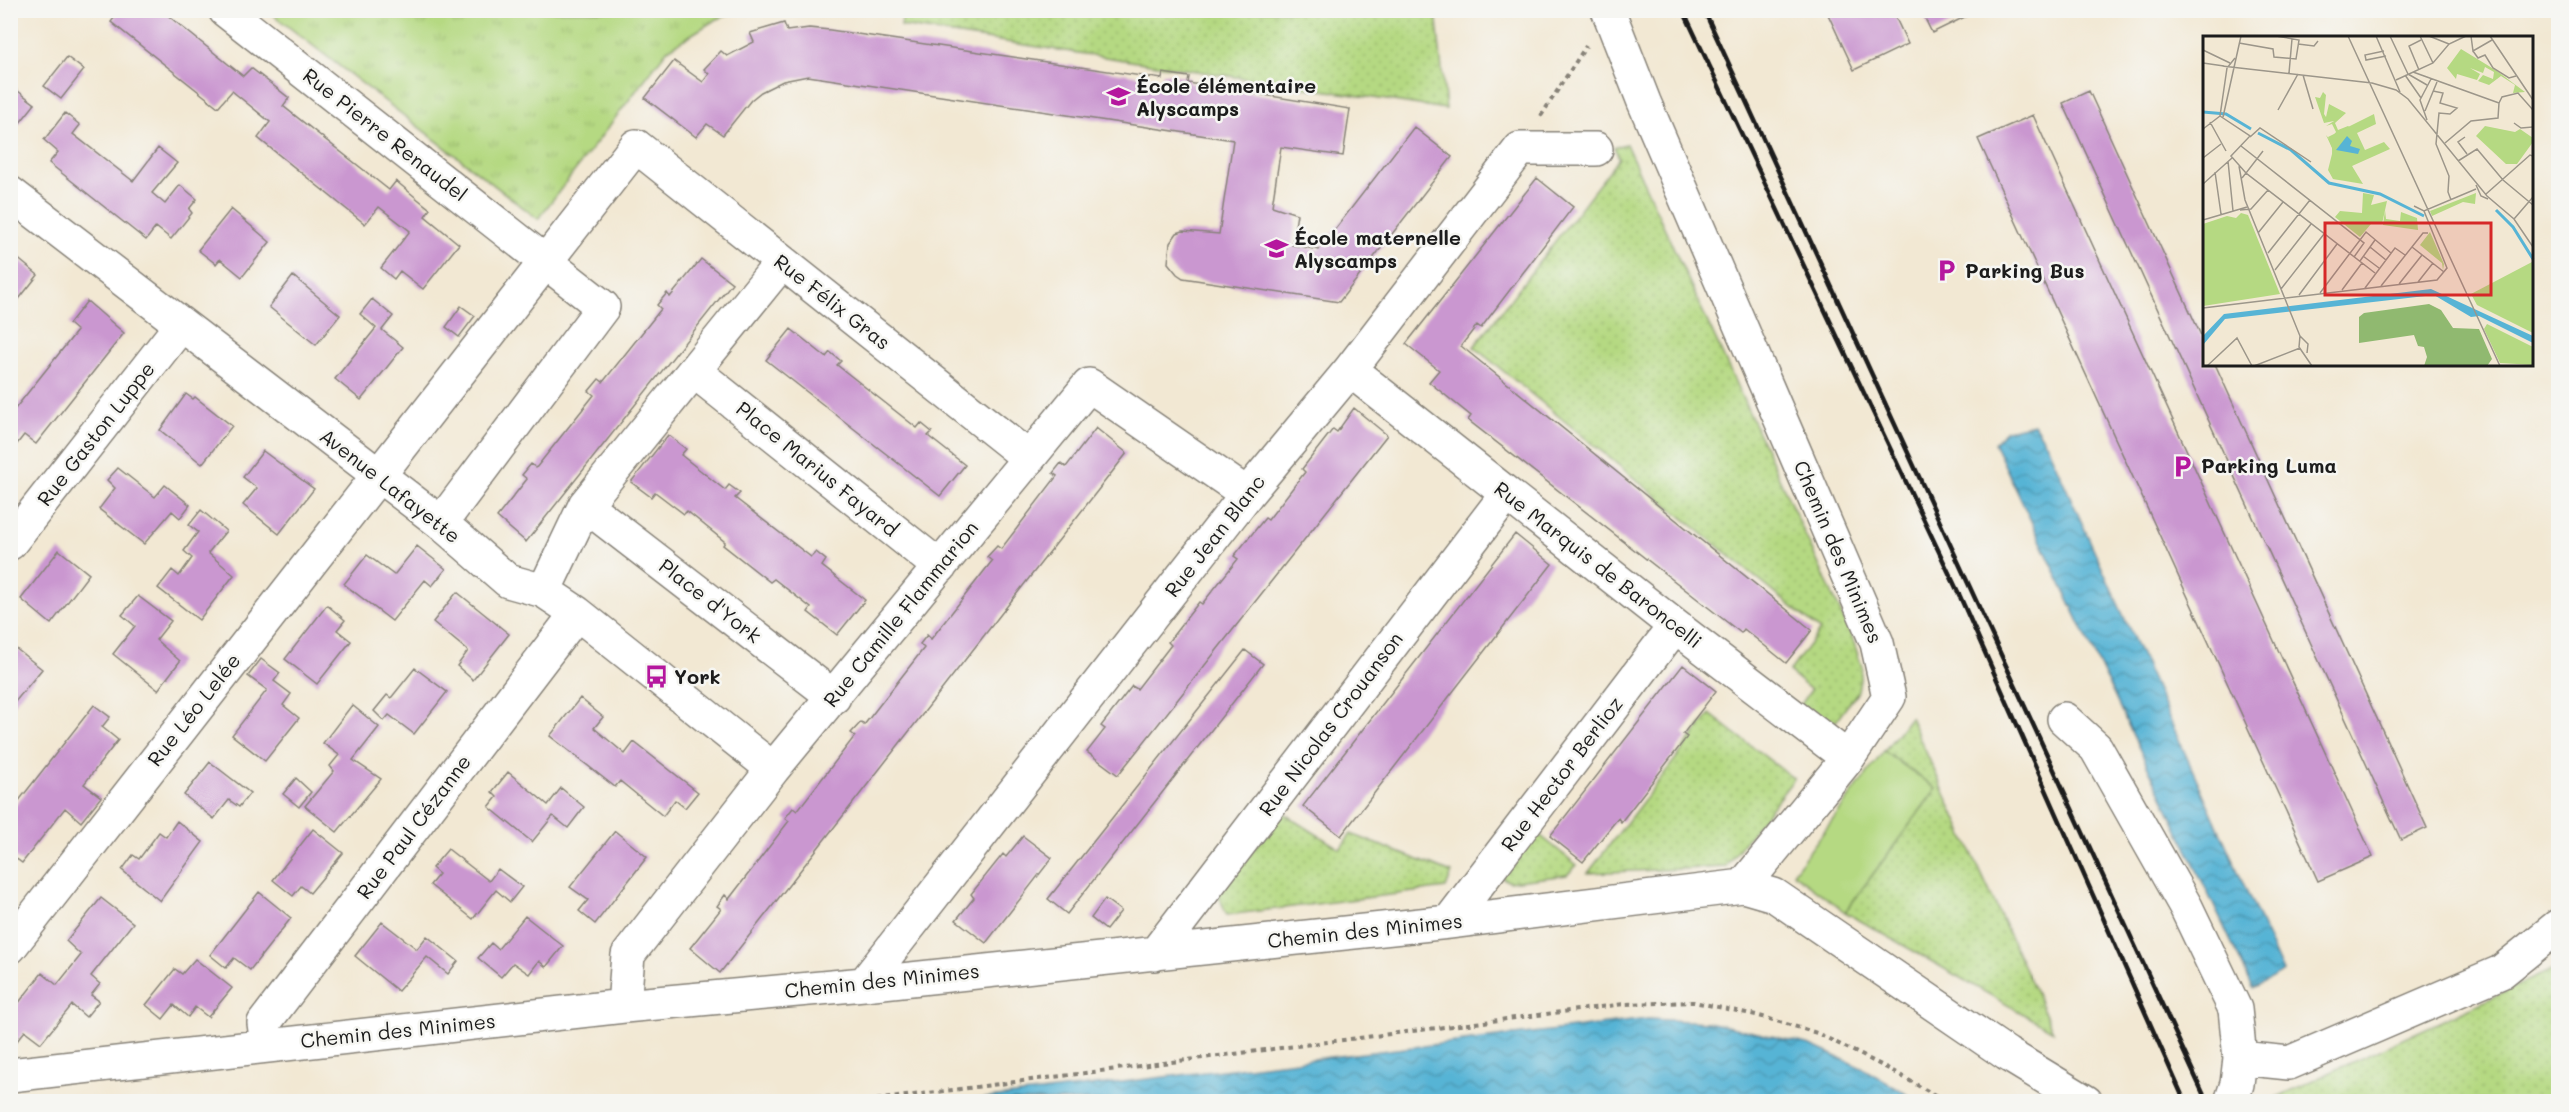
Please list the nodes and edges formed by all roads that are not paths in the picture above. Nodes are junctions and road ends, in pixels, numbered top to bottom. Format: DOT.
graph roads {
  1 [pos="225,10"];
  2 [pos="1608,10"];
  3 [pos="636,146"];
  4 [pos="1596,149"];
  5 [pos="10,193"];
  6 [pos="546,260"];
  7 [pos="782,262"];
  8 [pos="181,325"];
  9 [pos="1350,370"];
  10 [pos="694,371"];
  11 [pos="1029,458"];
  12 [pos="378,475"];
  13 [pos="1247,494"];
  14 [pos="1507,494"];
  15 [pos="585,505"];
  16 [pos="441,523"];
  17 [pos="10,543"];
  18 [pos="939,567"];
  19 [pos="544,591"];
  20 [pos="577,614"];
  21 [pos="1675,626"];
  22 [pos="834,697"];
  23 [pos="2064,719"];
  24 [pos="1848,758"];
  25 [pos="773,769"];
  26 [pos="1743,886"];
  27 [pos="1449,922"];
  28 [pos="2559,926"];
  29 [pos="10,947"];
  30 [pos="1155,954"];
  31 [pos="864,984"];
  32 [pos="624,1006"];
  33 [pos="267,1045"];
  34 [pos="2240,1058"];
  35 [pos="10,1075"];
  36 [pos="2086,1101"];
  37 [pos="2231,1101"];
  1 -- 6 [label="street, Rue Pierre Renaudel"];
  2 -- 24 [label="street, Chemin des Minimes"];
  3 -- 6 [label="street, Rue Léo Lelée"];
  3 -- 7 [label="street, Rue Félix Gras"];
  4 -- 9 [label="street, Rue Jean Blanc"];
  5 -- 8 [label="street, Avenue Lafayette"];
  6 -- 12 [label="street, Rue Léo Lelée"];
  6 -- 16 [label="street, Rue Pierre Renaudel"];
  7 -- 10 [label="street"];
  7 -- 11 [label="street, Rue Félix Gras"];
  8 -- 12 [label="street, Avenue Lafayette"];
  8 -- 17 [label="street, Rue Gaston Luppe"];
  9 -- 13 [label="street, Rue Jean Blanc"];
  9 -- 14 [label="street, Rue Marquis de Baroncelli"];
  10 -- 15 [label="street"];
  10 -- 18 [label="street, Place Marius Fayard"];
  11 -- 13 [label="street, Rue Camille Flammarion"];
  11 -- 18 [label="street, Rue Camille Flammarion"];
  12 -- 16 [label="street, Avenue Lafayette"];
  12 -- 29 [label="street, Rue Léo Lelée"];
  13 -- 31 [label="street, Rue Jean Blanc"];
  14 -- 21 [label="street, Rue Marquis de Baroncelli"];
  14 -- 30 [label="street, Rue Nicolas Crouanson"];
  15 -- 19 [label="street"];
  15 -- 22 [label="street, Place d'York"];
  16 -- 19 [label="street, Avenue Lafayette"];
  18 -- 22 [label="street, Rue Camille Flammarion"];
  19 -- 20 [label="street, Avenue Lafayette"];
  20 -- 25 [label="street, Avenue Lafayette"];
  20 -- 33 [label="street, Rue Paul Cézanne"];
  21 -- 24 [label="street, Rue Marquis de Baroncelli"];
  21 -- 27 [label="street, Rue Hector Berlioz"];
  22 -- 25 [label="street, Rue Camille Flammarion"];
  23 -- 34 [label="street"];
  24 -- 26 [label="street, Chemin des Minimes"];
  25 -- 32 [label="street, Rue Camille Flammarion"];
  26 -- 27 [label="street, Chemin des Minimes"];
  26 -- 36 [label="street"];
  27 -- 30 [label="street, Chemin des Minimes"];
  28 -- 34 [label="street"];
  30 -- 31 [label="street, Chemin des Minimes"];
  31 -- 32 [label="street, Chemin des Minimes"];
  32 -- 33 [label="street, Chemin des Minimes"];
  33 -- 35 [label="street, Chemin des Minimes"];
  34 -- 37 [label="street"];
}
